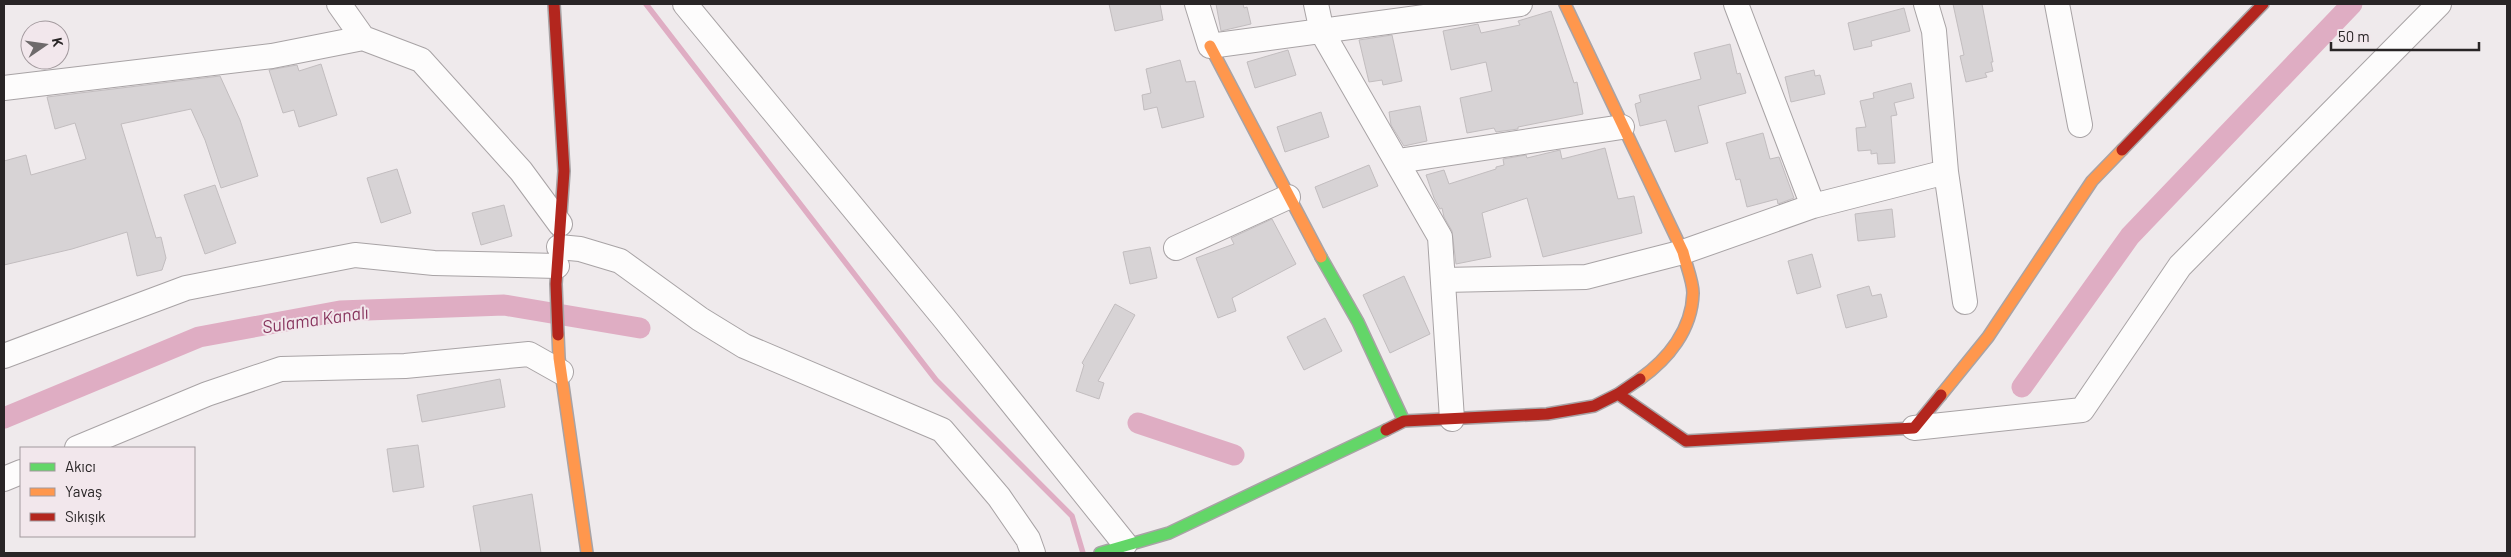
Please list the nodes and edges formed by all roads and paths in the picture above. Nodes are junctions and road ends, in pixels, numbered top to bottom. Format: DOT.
graph roads {
  1 [pos="339,4"];
  2 [pos="554,4"];
  3 [pos="685,4"];
  4 [pos="1197,4"];
  5 [pos="1316,4"];
  6 [pos="1520,4"];
  7 [pos="1566,4"];
  8 [pos="1736,4"];
  9 [pos="1926,4"];
  10 [pos="2057,4"];
  11 [pos="2263,4"];
  12 [pos="2439,4"];
  13 [pos="1442,9"];
  14 [pos="1322,32"];
  15 [pos="363,38"];
  16 [pos="1210,46"];
  17 [pos="4,88"];
  18 [pos="2080,125"];
  19 [pos="1622,127"];
  20 [pos="1398,161"];
  21 [pos="1946,172"];
  22 [pos="1288,197"];
  23 [pos="1813,206"];
  24 [pos="1176,248"];
  25 [pos="1683,252"];
  26 [pos="558,255"];
  27 [pos="1443,280"];
  28 [pos="1965,302"];
  29 [pos="4,356"];
  30 [pos="560,365"];
  31 [pos="1618,394"];
  32 [pos="1452,419"];
  33 [pos="1404,421"];
  34 [pos="1914,428"];
  35 [pos="80,447"];
  36 [pos="20,472"];
  37 [pos="4,479"];
  38 [pos="1125,544"];
  39 [pos="587,553"];
  40 [pos="1033,553"];
  41 [pos="1100,553"];
  1 -- 15 [label="street"];
  2 -- 26 [label="street"];
  3 -- 38 [label="street"];
  4 -- 16 [label="street"];
  5 -- 14 [label="street"];
  6 -- 13 [label="street"];
  7 -- 19 [label="street"];
  8 -- 23 [label="street"];
  9 -- 21 [label="street"];
  10 -- 18 [label="street"];
  11 -- 34 [label="street"];
  12 -- 34 [label="street"];
  13 -- 14 [label="street"];
  14 -- 16 [label="street"];
  14 -- 20 [label="street"];
  15 -- 17 [label="street"];
  15 -- 26 [label="street"];
  16 -- 22 [label="street"];
  19 -- 20 [label="street"];
  19 -- 25 [label="street"];
  20 -- 27 [label="street"];
  21 -- 23 [label="street"];
  21 -- 28 [label="street"];
  22 -- 24 [label="street"];
  22 -- 33 [label="street"];
  23 -- 25 [label="street"];
  25 -- 27 [label="street"];
  25 -- 31 [label="street"];
  26 -- 29 [label="street"];
  26 -- 30 [label="street"];
  26 -- 40 [label="street"];
  27 -- 32 [label="street"];
  30 -- 35 [label="street"];
  30 -- 39 [label="street"];
  31 -- 32 [label="street"];
  31 -- 34 [label="street"];
  32 -- 33 [label="street"];
  33 -- 38 [label="street"];
  36 -- 37 [label="street"];
  38 -- 41 [label="street"];
}
